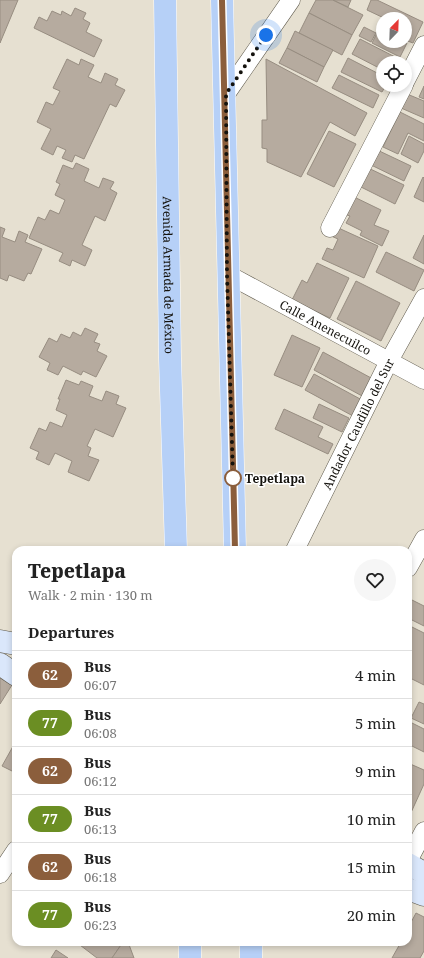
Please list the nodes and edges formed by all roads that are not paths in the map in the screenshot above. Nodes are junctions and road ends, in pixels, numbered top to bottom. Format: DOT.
graph roads {
  1 [pos="165,0"];
  2 [pos="222,0"];
  3 [pos="291,0"];
  4 [pos="424,45"];
  5 [pos="412,68"];
  6 [pos="400,92"];
  7 [pos="226,94"];
  8 [pos="330,228"];
  9 [pos="227,274"];
  10 [pos="424,298"];
  11 [pos="389,361"];
  12 [pos="424,380"];
  13 [pos="424,539"];
  14 [pos="176,546"];
  15 [pos="235,546"];
  16 [pos="297,546"];
  17 [pos="412,561"];
  18 [pos="0,641"];
  19 [pos="12,643"];
  20 [pos="0,664"];
  21 [pos="12,672"];
  22 [pos="424,831"];
  23 [pos="412,854"];
  24 [pos="12,856"];
  25 [pos="412,866"];
  26 [pos="0,874"];
  27 [pos="424,874"];
  28 [pos="412,890"];
  29 [pos="424,895"];
  30 [pos="190,946"];
  31 [pos="251,946"];
  32 [pos="190,958"];
  33 [pos="251,958"];
  1 -- 14 [label="main road, Avenida Armada de México"];
  2 -- 7 [label="main road"];
  3 -- 7 [label="street"];
  4 -- 5 [label="street"];
  6 -- 8 [label="street"];
  7 -- 9 [label="main road"];
  9 -- 11 [label="street, Calle Anenecuilco"];
  9 -- 15 [label="main road"];
  10 -- 11 [label="street, Andador Caudillo del Sur"];
  11 -- 12 [label="street, Calle Anenecuilco"];
  11 -- 16 [label="street, Andador Caudillo del Sur"];
  13 -- 17 [label="street"];
  18 -- 19 [label="street"];
  20 -- 21 [label="street"];
  22 -- 23 [label="street"];
  24 -- 26 [label="street"];
  25 -- 27 [label="street"];
  28 -- 29 [label="street"];
  30 -- 32 [label="main road"];
  31 -- 33 [label="main road"];
}
